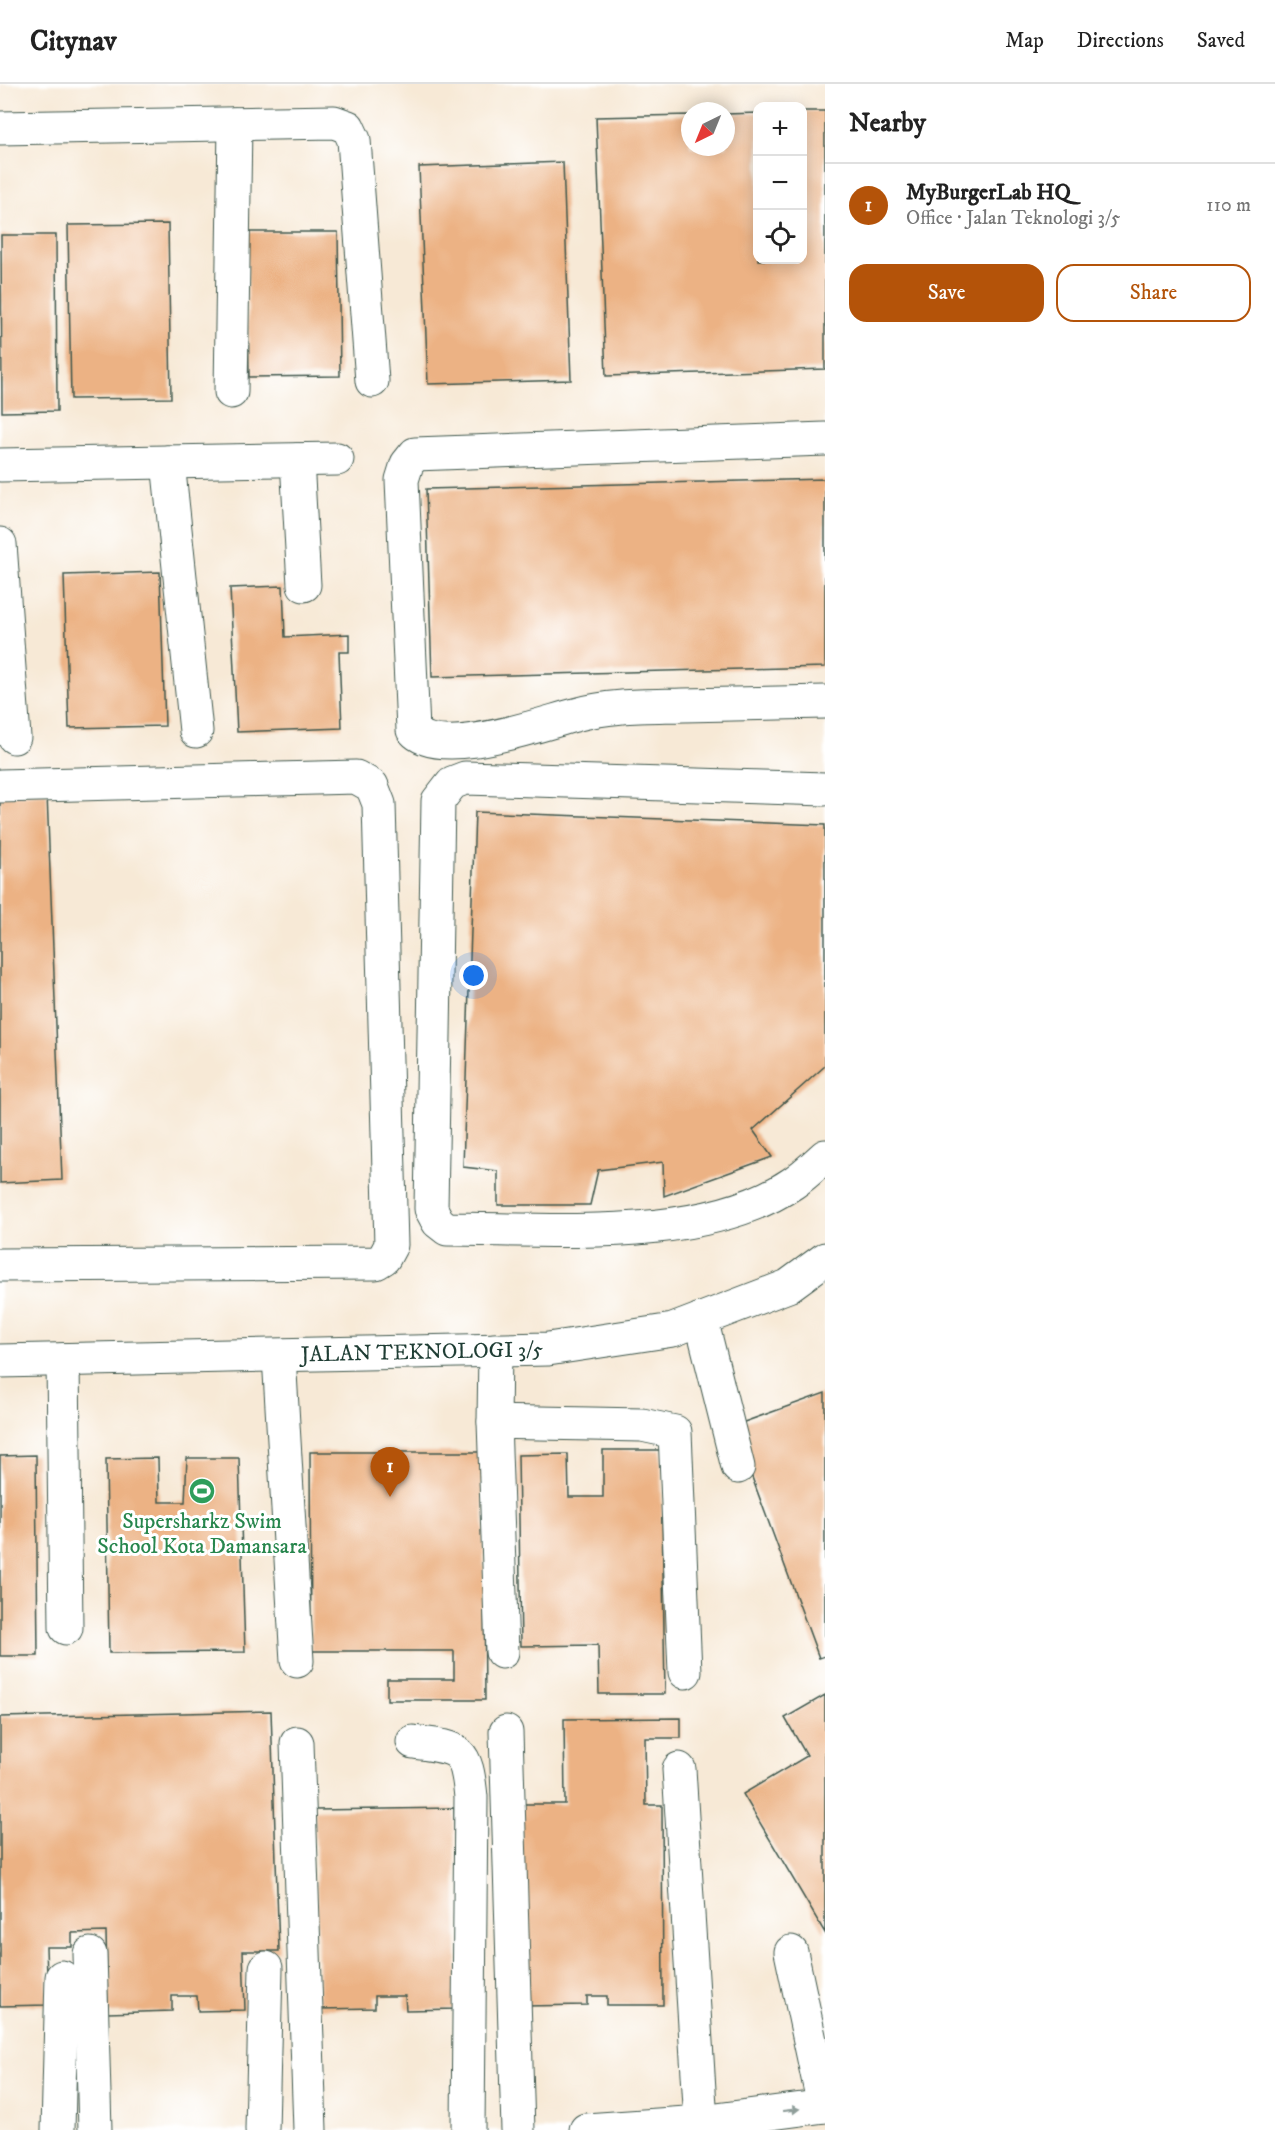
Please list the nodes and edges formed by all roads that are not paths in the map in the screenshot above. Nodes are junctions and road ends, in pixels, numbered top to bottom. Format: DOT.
graph roads {
  1 [pos="235,124"];
  2 [pos="0,128"];
  3 [pos="372,381"];
  4 [pos="231,392"];
  5 [pos="825,439"];
  6 [pos="337,459"];
  7 [pos="297,460"];
  8 [pos="168,462"];
  9 [pos="0,465"];
  10 [pos="0,544"];
  11 [pos="304,585"];
  12 [pos="825,702"];
  13 [pos="196,731"];
  14 [pos="14,737"];
  15 [pos="0,786"];
  16 [pos="825,789"];
  17 [pos="825,1157"];
  18 [pos="0,1265"];
  19 [pos="820,1273"];
  20 [pos="701,1319"];
  21 [pos="495,1350"];
  22 [pos="279,1356"];
  23 [pos="63,1360"];
  24 [pos="0,1361"];
  25 [pos="494,1422"];
  26 [pos="738,1467"];
  27 [pos="66,1628"];
  28 [pos="502,1652"];
  29 [pos="297,1660"];
  30 [pos="685,1672"];
  31 [pos="506,1732"];
  32 [pos="412,1742"];
  33 [pos="297,1743"];
  34 [pos="679,1770"];
  35 [pos="791,1952"];
  36 [pos="90,1954"];
  37 [pos="266,1968"];
  38 [pos="62,1977"];
  39 [pos="824,2106"];
  40 [pos="701,2122"];
  41 [pos="58,2130"];
  42 [pos="95,2130"];
  43 [pos="262,2130"];
  44 [pos="310,2130"];
  45 [pos="468,2130"];
  46 [pos="518,2130"];
  47 [pos="586,2130"];
  1 -- 2 [label="street"];
  1 -- 3 [label="street"];
  1 -- 4 [label="street"];
  5 -- 12 [label="street"];
  6 -- 7 [label="street"];
  7 -- 8 [label="street"];
  7 -- 11 [label="street"];
  8 -- 9 [label="street"];
  8 -- 13 [label="street"];
  10 -- 14 [label="street"];
  15 -- 18 [label="street"];
  16 -- 17 [label="street"];
  19 -- 20 [label="street, JALAN TEKNOLOGI 3/5"];
  20 -- 21 [label="street, JALAN TEKNOLOGI 3/5"];
  20 -- 26 [label="street"];
  21 -- 22 [label="street, JALAN TEKNOLOGI 3/5"];
  21 -- 25 [label="street"];
  22 -- 23 [label="street, JALAN TEKNOLOGI 3/5"];
  22 -- 29 [label="street"];
  23 -- 24 [label="street, JALAN TEKNOLOGI 3/5"];
  23 -- 27 [label="street"];
  25 -- 28 [label="street"];
  25 -- 30 [label="street"];
  31 -- 46 [label="street"];
  32 -- 45 [label="street"];
  33 -- 44 [label="street"];
  34 -- 40 [label="street"];
  35 -- 39 [label="street"];
  36 -- 42 [label="street"];
  37 -- 43 [label="street"];
  38 -- 41 [label="street"];
  40 -- 39 [label="street, one-way"];
  40 -- 47 [label="street"];
}
